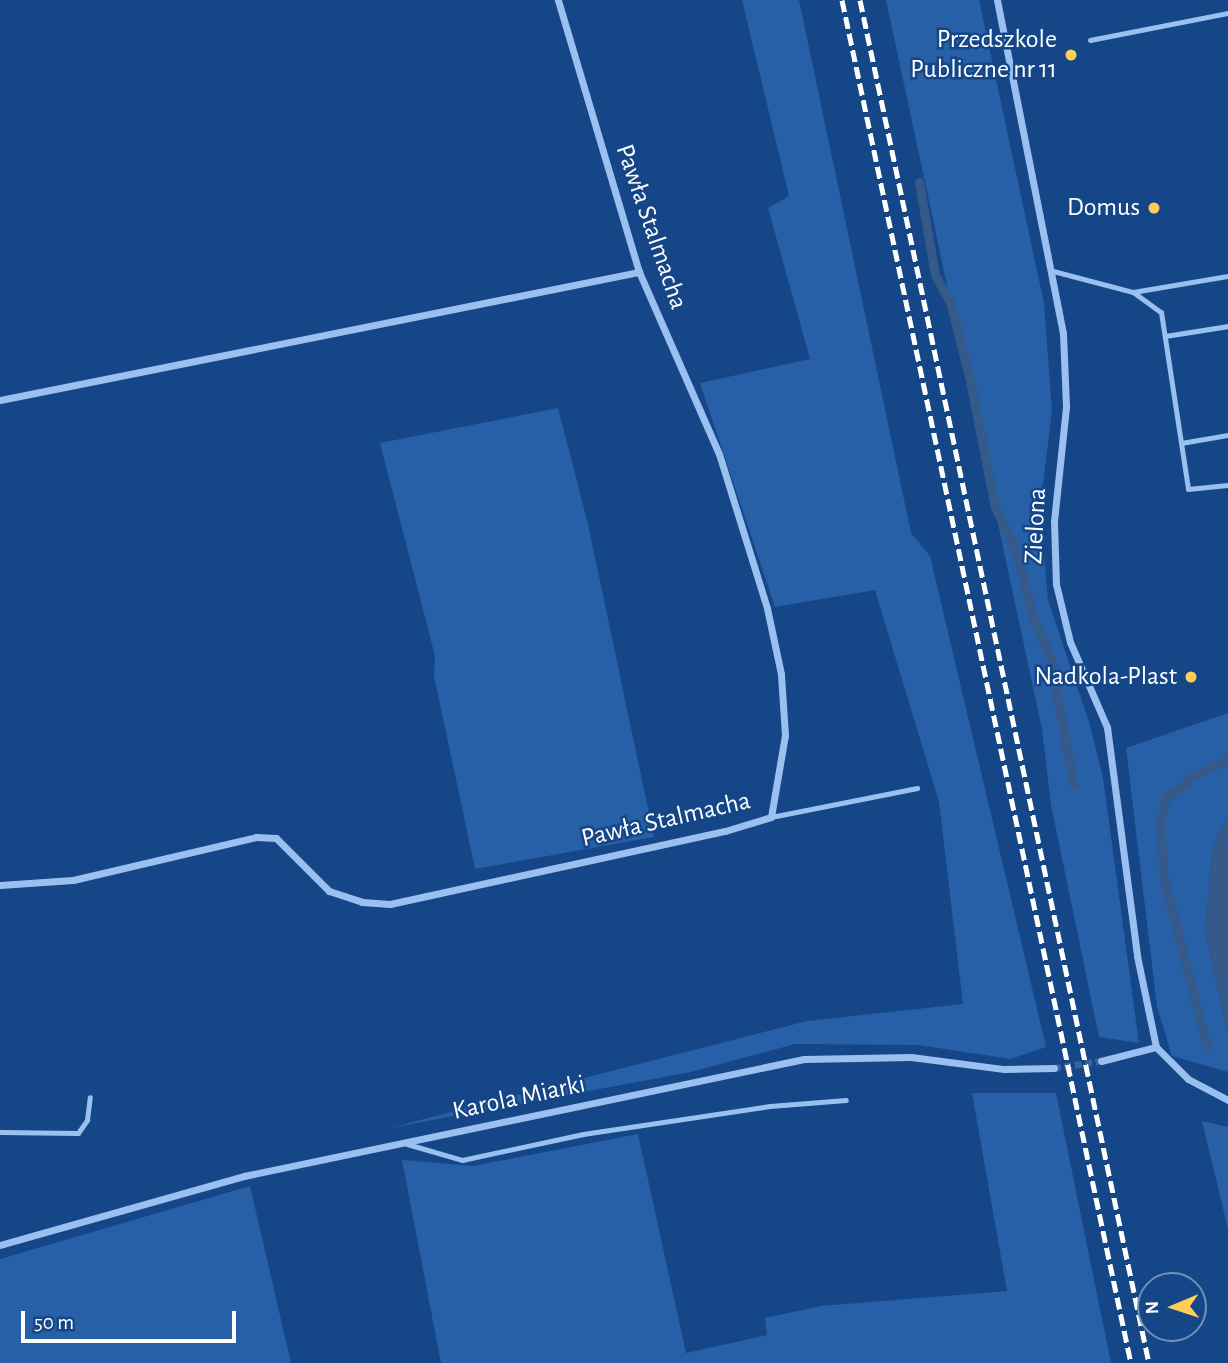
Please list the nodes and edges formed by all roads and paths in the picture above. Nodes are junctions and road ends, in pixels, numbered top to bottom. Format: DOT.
graph roads {
  1 [pos="558,0"];
  2 [pos="997,0"];
  3 [pos="1228,13"];
  4 [pos="1090,40"];
  5 [pos="1053,271"];
  6 [pos="639,272"];
  7 [pos="1228,276"];
  8 [pos="1133,292"];
  9 [pos="1228,326"];
  10 [pos="1165,336"];
  11 [pos="0,400"];
  12 [pos="1228,435"];
  13 [pos="1181,443"];
  14 [pos="1228,485"];
  15 [pos="917,788"];
  16 [pos="771,817"];
  17 [pos="0,885"];
  18 [pos="1156,1047"];
  19 [pos="1101,1061"];
  20 [pos="1054,1068"];
  21 [pos="90,1097"];
  22 [pos="846,1100"];
  23 [pos="1228,1100"];
  24 [pos="0,1132"];
  25 [pos="407,1143"];
  26 [pos="0,1245"];
  1 -- 6 [label="street, Pawła Stalmacha"];
  2 -- 5 [label="street, Zielona"];
  3 -- 4 [label="lane"];
  5 -- 8 [label="lane"];
  5 -- 18 [label="street, Zielona"];
  6 -- 11 [label="street"];
  6 -- 16 [label="street, Pawła Stalmacha"];
  7 -- 8 [label="lane"];
  8 -- 10 [label="lane"];
  9 -- 10 [label="lane"];
  10 -- 13 [label="lane"];
  12 -- 13 [label="lane"];
  13 -- 14 [label="lane"];
  15 -- 16 [label="lane"];
  16 -- 17 [label="street, Pawła Stalmacha"];
  18 -- 19 [label="street"];
  18 -- 23 [label="street"];
  20 -- 25 [label="street, Karola Miarki"];
  21 -- 24 [label="lane"];
  22 -- 25 [label="lane"];
  25 -- 26 [label="street, Karola Miarki"];
}
